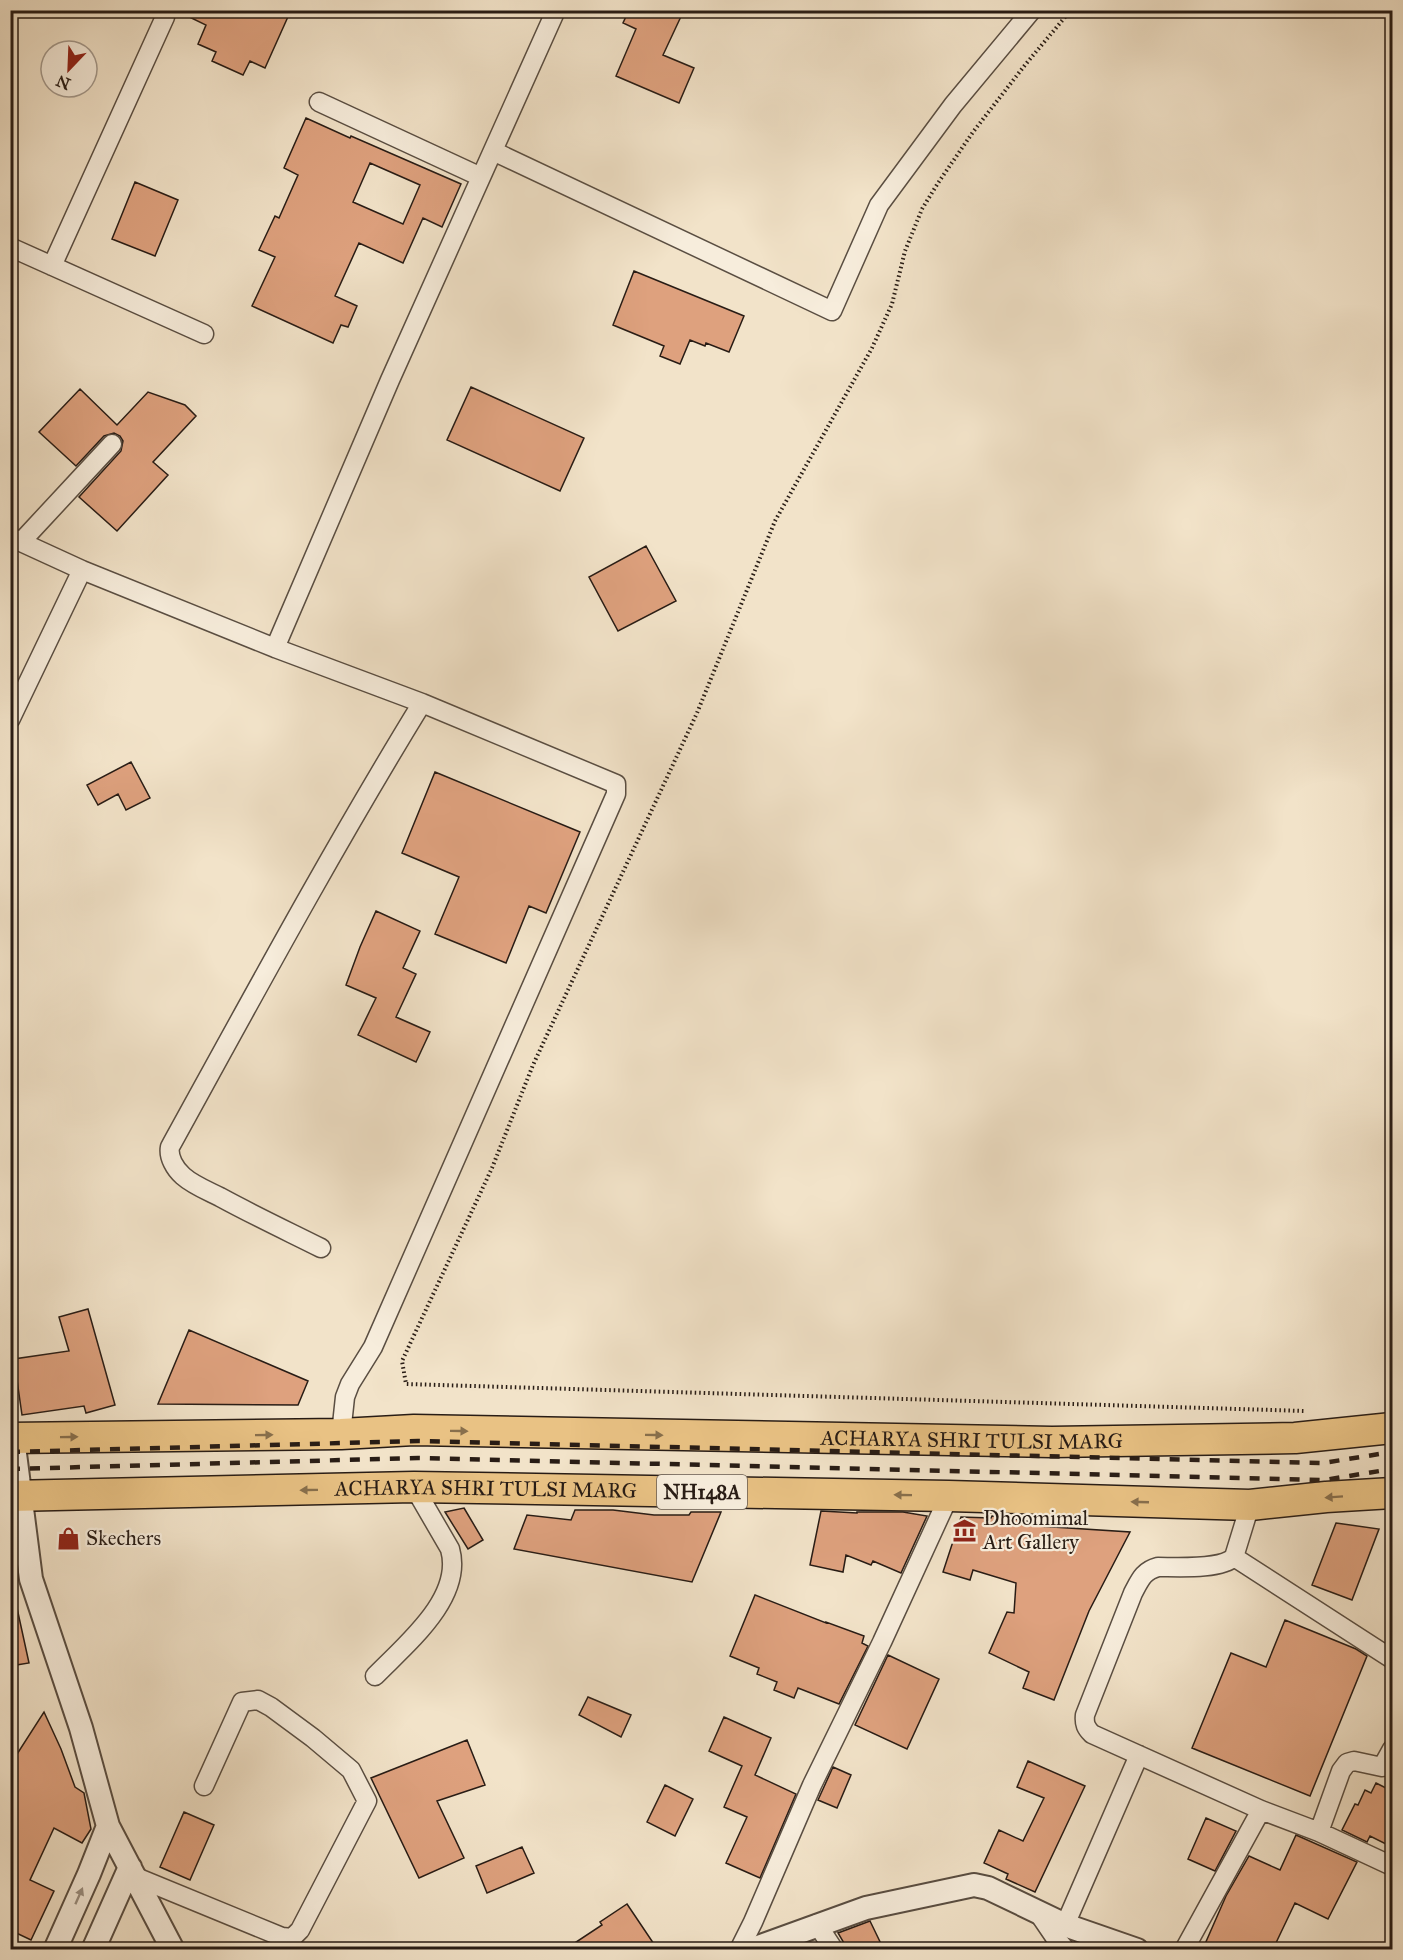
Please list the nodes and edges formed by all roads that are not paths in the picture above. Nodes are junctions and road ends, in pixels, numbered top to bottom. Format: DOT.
graph roads {
  1 [pos="556,10"];
  2 [pos="1032,10"];
  3 [pos="165,17"];
  4 [pos="319,102"];
  5 [pos="493,151"];
  6 [pos="481,177"];
  7 [pos="10,247"];
  8 [pos="51,266"];
  9 [pos="204,334"];
  10 [pos="112,444"];
  11 [pos="16,540"];
  12 [pos="82,570"];
  13 [pos="274,648"];
  14 [pos="422,703"];
  15 [pos="10,720"];
  16 [pos="321,1248"];
  17 [pos="1392,1428"];
  18 [pos="341,1434"];
  19 [pos="12,1438"];
  20 [pos="414,1487"];
  21 [pos="1392,1493"];
  22 [pos="15,1496"];
  23 [pos="949,1496"];
  24 [pos="1250,1505"];
  25 [pos="1234,1557"];
  26 [pos="1392,1659"];
  27 [pos="375,1676"];
  28 [pos="1392,1749"];
  29 [pos="1139,1755"];
  30 [pos="204,1786"];
  31 [pos="1261,1810"];
  32 [pos="108,1826"];
  33 [pos="1318,1832"];
  34 [pos="1392,1866"];
  35 [pos="133,1872"];
  36 [pos="1039,1914"];
  37 [pos="818,1924"];
  38 [pos="1065,1925"];
  39 [pos="55,1950"];
  40 [pos="93,1950"];
  41 [pos="173,1950"];
  42 [pos="739,1950"];
  43 [pos="750,1950"];
  44 [pos="834,1950"];
  45 [pos="1066,1950"];
  46 [pos="1137,1950"];
  47 [pos="1185,1950"];
  1 -- 5 [label="street"];
  2 -- 5 [label="street"];
  3 -- 8 [label="street"];
  4 -- 6 [label="street"];
  5 -- 6 [label="street"];
  6 -- 13 [label="street"];
  7 -- 8 [label="street"];
  8 -- 9 [label="street"];
  10 -- 11 [label="street"];
  11 -- 12 [label="street"];
  12 -- 13 [label="street"];
  12 -- 15 [label="street"];
  13 -- 14 [label="street"];
  14 -- 16 [label="street"];
  14 -- 18 [label="street"];
  18 -- 17 [label="highway, ACHARYA SHRI TULSI MARG, one-way"];
  19 -- 18 [label="highway, ACHARYA SHRI TULSI MARG, one-way"];
  19 -- 22 [label="street"];
  20 -- 22 [label="highway, ACHARYA SHRI TULSI MARG / NH148A, one-way"];
  23 -- 20 [label="highway, ACHARYA SHRI TULSI MARG / NH148A, one-way"];
  20 -- 27 [label="street"];
  21 -- 24 [label="highway, ACHARYA SHRI TULSI MARG / NH148A, one-way"];
  22 -- 32 [label="street"];
  24 -- 23 [label="highway, ACHARYA SHRI TULSI MARG / NH148A, one-way"];
  23 -- 42 [label="street"];
  24 -- 25 [label="street"];
  25 -- 26 [label="street"];
  25 -- 29 [label="street"];
  28 -- 33 [label="street"];
  29 -- 31 [label="street"];
  29 -- 38 [label="street"];
  30 -- 35 [label="street"];
  31 -- 33 [label="street"];
  31 -- 47 [label="street"];
  32 -- 35 [label="street"];
  39 -- 32 [label="street, one-way"];
  33 -- 34 [label="street"];
  35 -- 40 [label="street"];
  35 -- 41 [label="street"];
  36 -- 37 [label="street"];
  36 -- 38 [label="street"];
  36 -- 45 [label="street"];
  37 -- 43 [label="street"];
  37 -- 44 [label="street"];
  38 -- 46 [label="street"];
}
